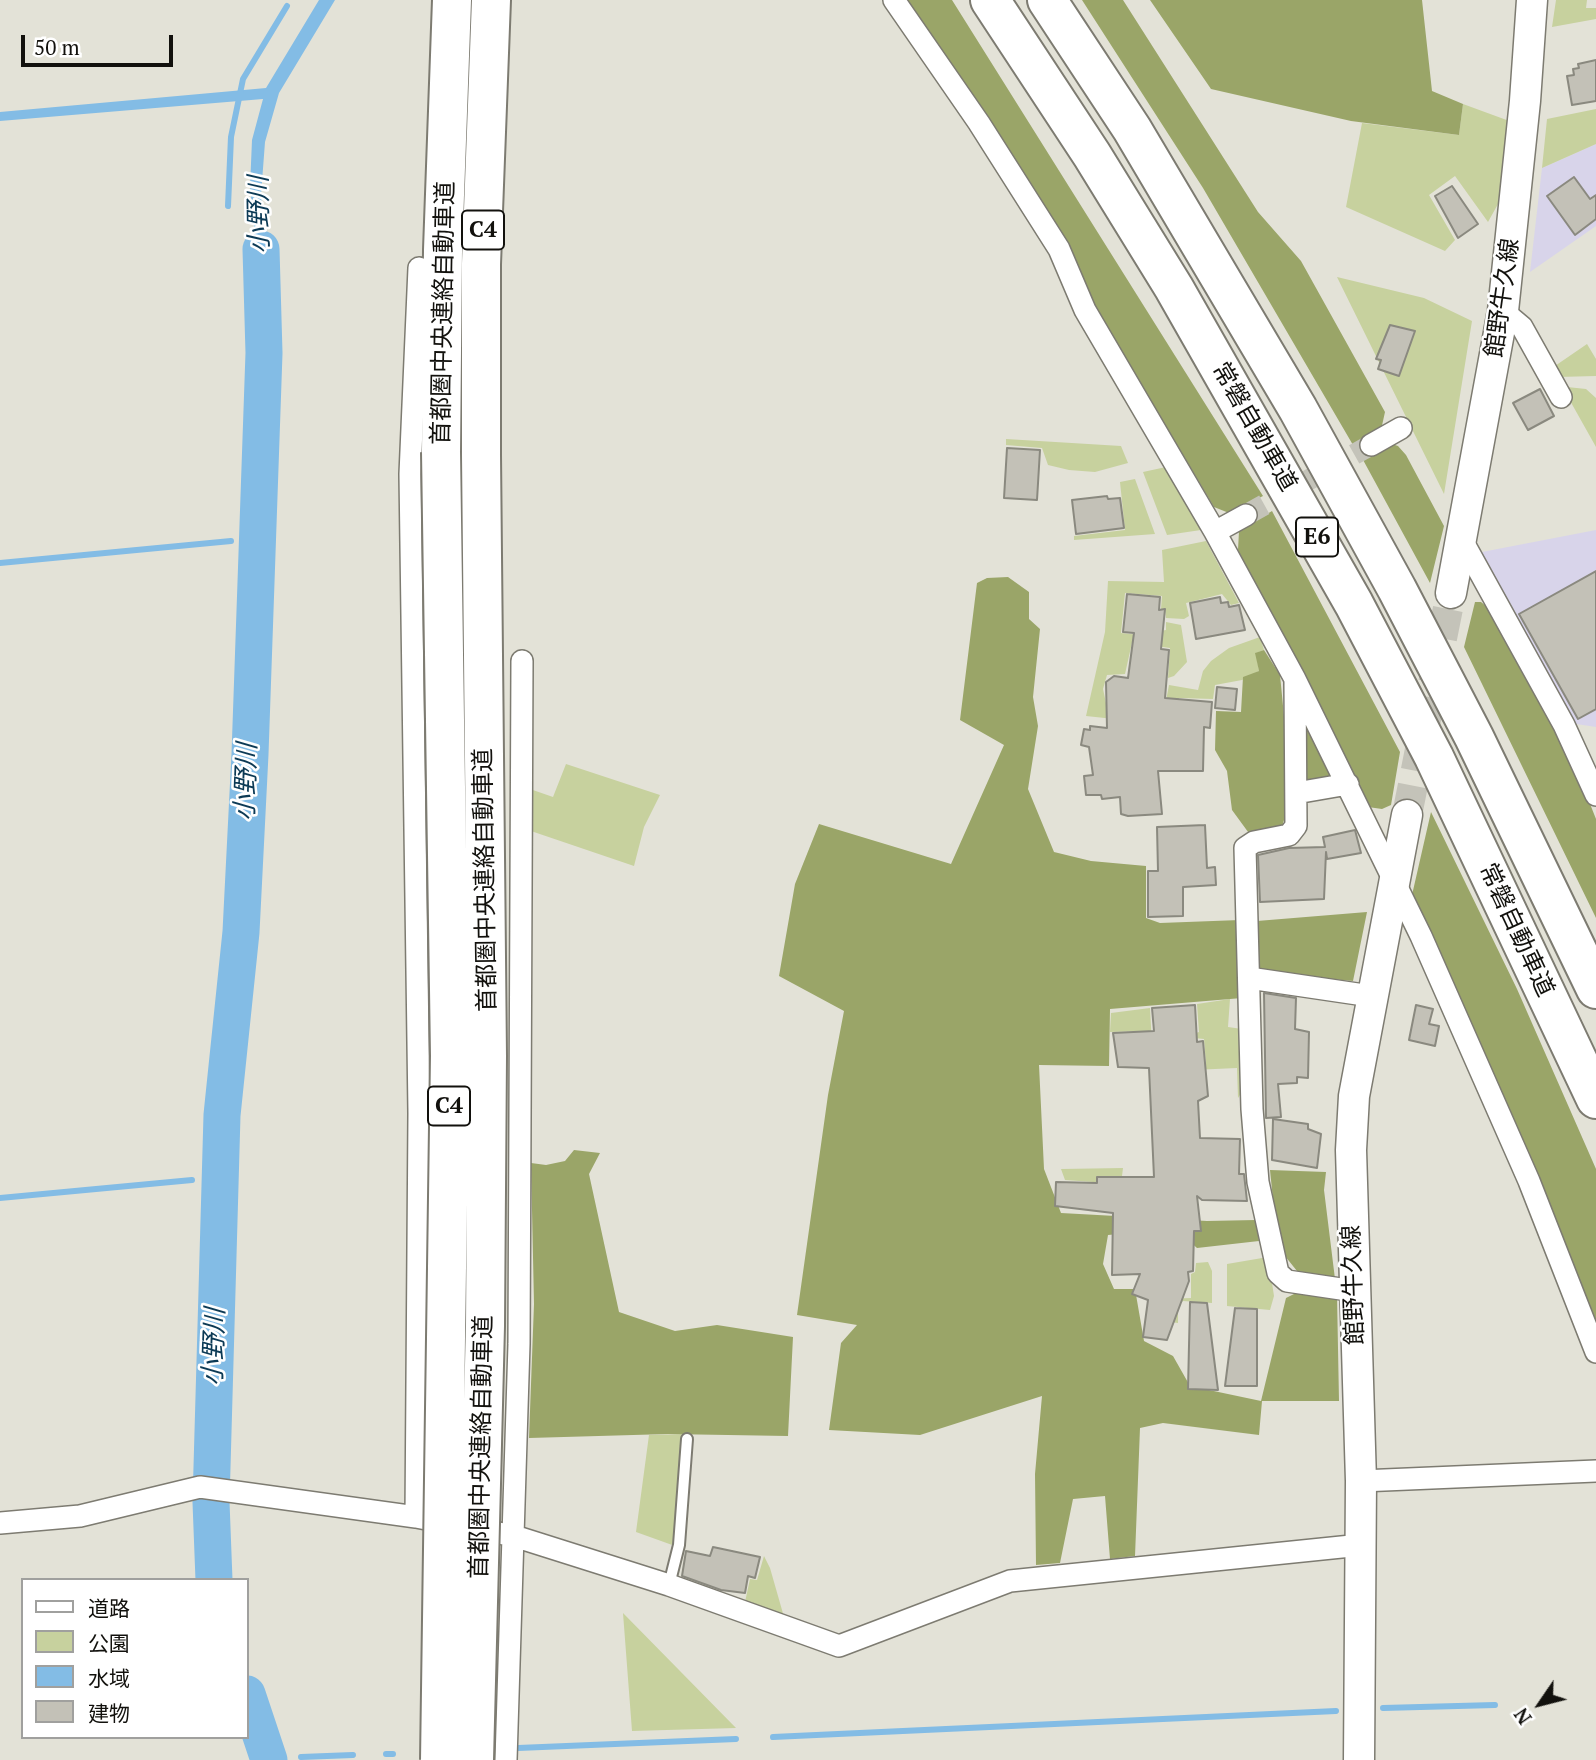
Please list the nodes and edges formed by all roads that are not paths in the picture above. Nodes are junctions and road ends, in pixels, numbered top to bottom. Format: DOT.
graph roads {
  1 [pos="452,0"];
  2 [pos="491,0"];
  3 [pos="894,0"];
  4 [pos="989,0"];
  5 [pos="1047,0"];
  6 [pos="1532,0"];
  7 [pos="419,268"];
  8 [pos="1503,311"];
  9 [pos="1561,397"];
  10 [pos="1401,428"];
  11 [pos="1371,445"];
  12 [pos="1247,515"];
  13 [pos="1216,532"];
  14 [pos="1462,541"];
  15 [pos="1451,593"];
  16 [pos="522,661"];
  17 [pos="1295,679"];
  18 [pos="522,731"];
  19 [pos="414,732"];
  20 [pos="1592,772"];
  21 [pos="1348,784"];
  22 [pos="1296,793"];
  23 [pos="1596,795"];
  24 [pos="1407,815"];
  25 [pos="1394,882"];
  26 [pos="1250,978"];
  27 [pos="1596,989"];
  28 [pos="1371,996"];
  29 [pos="1596,1099"];
  30 [pos="1354,1288"];
  31 [pos="1595,1347"];
  32 [pos="687,1439"];
  33 [pos="1596,1471"];
  34 [pos="1361,1481"];
  35 [pos="416,1517"];
  36 [pos="0,1523"];
  37 [pos="514,1536"];
  38 [pos="1362,1545"];
  39 [pos="669,1585"];
  40 [pos="439,1760"];
  41 [pos="474,1760"];
  42 [pos="506,1760"];
  43 [pos="1359,1760"];
  1 -- 40 [label="highway, 首都圏中央連絡自動車道 / C4, bridge"];
  2 -- 41 [label="highway, 首都圏中央連絡自動車道 / C4, bridge"];
  3 -- 13 [label="street"];
  4 -- 29 [label="highway, 常磐自動車道 / E6"];
  5 -- 27 [label="highway, 常磐自動車道 / E6"];
  6 -- 8 [label="main road, 館野牛久線"];
  7 -- 19 [label="street"];
  8 -- 9 [label="street"];
  8 -- 14 [label="main road, 館野牛久線"];
  10 -- 11 [label="street"];
  12 -- 13 [label="street"];
  13 -- 17 [label="street"];
  14 -- 15 [label="main road, 館野牛久線"];
  14 -- 20 [label="street"];
  16 -- 18 [label="street"];
  17 -- 21 [label="street"];
  17 -- 22 [label="street"];
  18 -- 19 [label="street"];
  18 -- 37 [label="street"];
  19 -- 35 [label="street"];
  20 -- 23 [label="street"];
  21 -- 22 [label="street"];
  21 -- 25 [label="street"];
  22 -- 26 [label="street"];
  24 -- 25 [label="main road, 館野牛久線"];
  25 -- 28 [label="main road, 館野牛久線"];
  25 -- 31 [label="street"];
  26 -- 28 [label="street"];
  26 -- 30 [label="street"];
  28 -- 30 [label="main road, 館野牛久線"];
  30 -- 34 [label="main road, 館野牛久線"];
  32 -- 39 [label="lane"];
  33 -- 34 [label="street"];
  34 -- 38 [label="main road, 館野牛久線"];
  35 -- 36 [label="street"];
  35 -- 37 [label="street"];
  37 -- 39 [label="street"];
  37 -- 42 [label="street"];
  38 -- 39 [label="street"];
  38 -- 43 [label="main road, 館野牛久線"];
}
